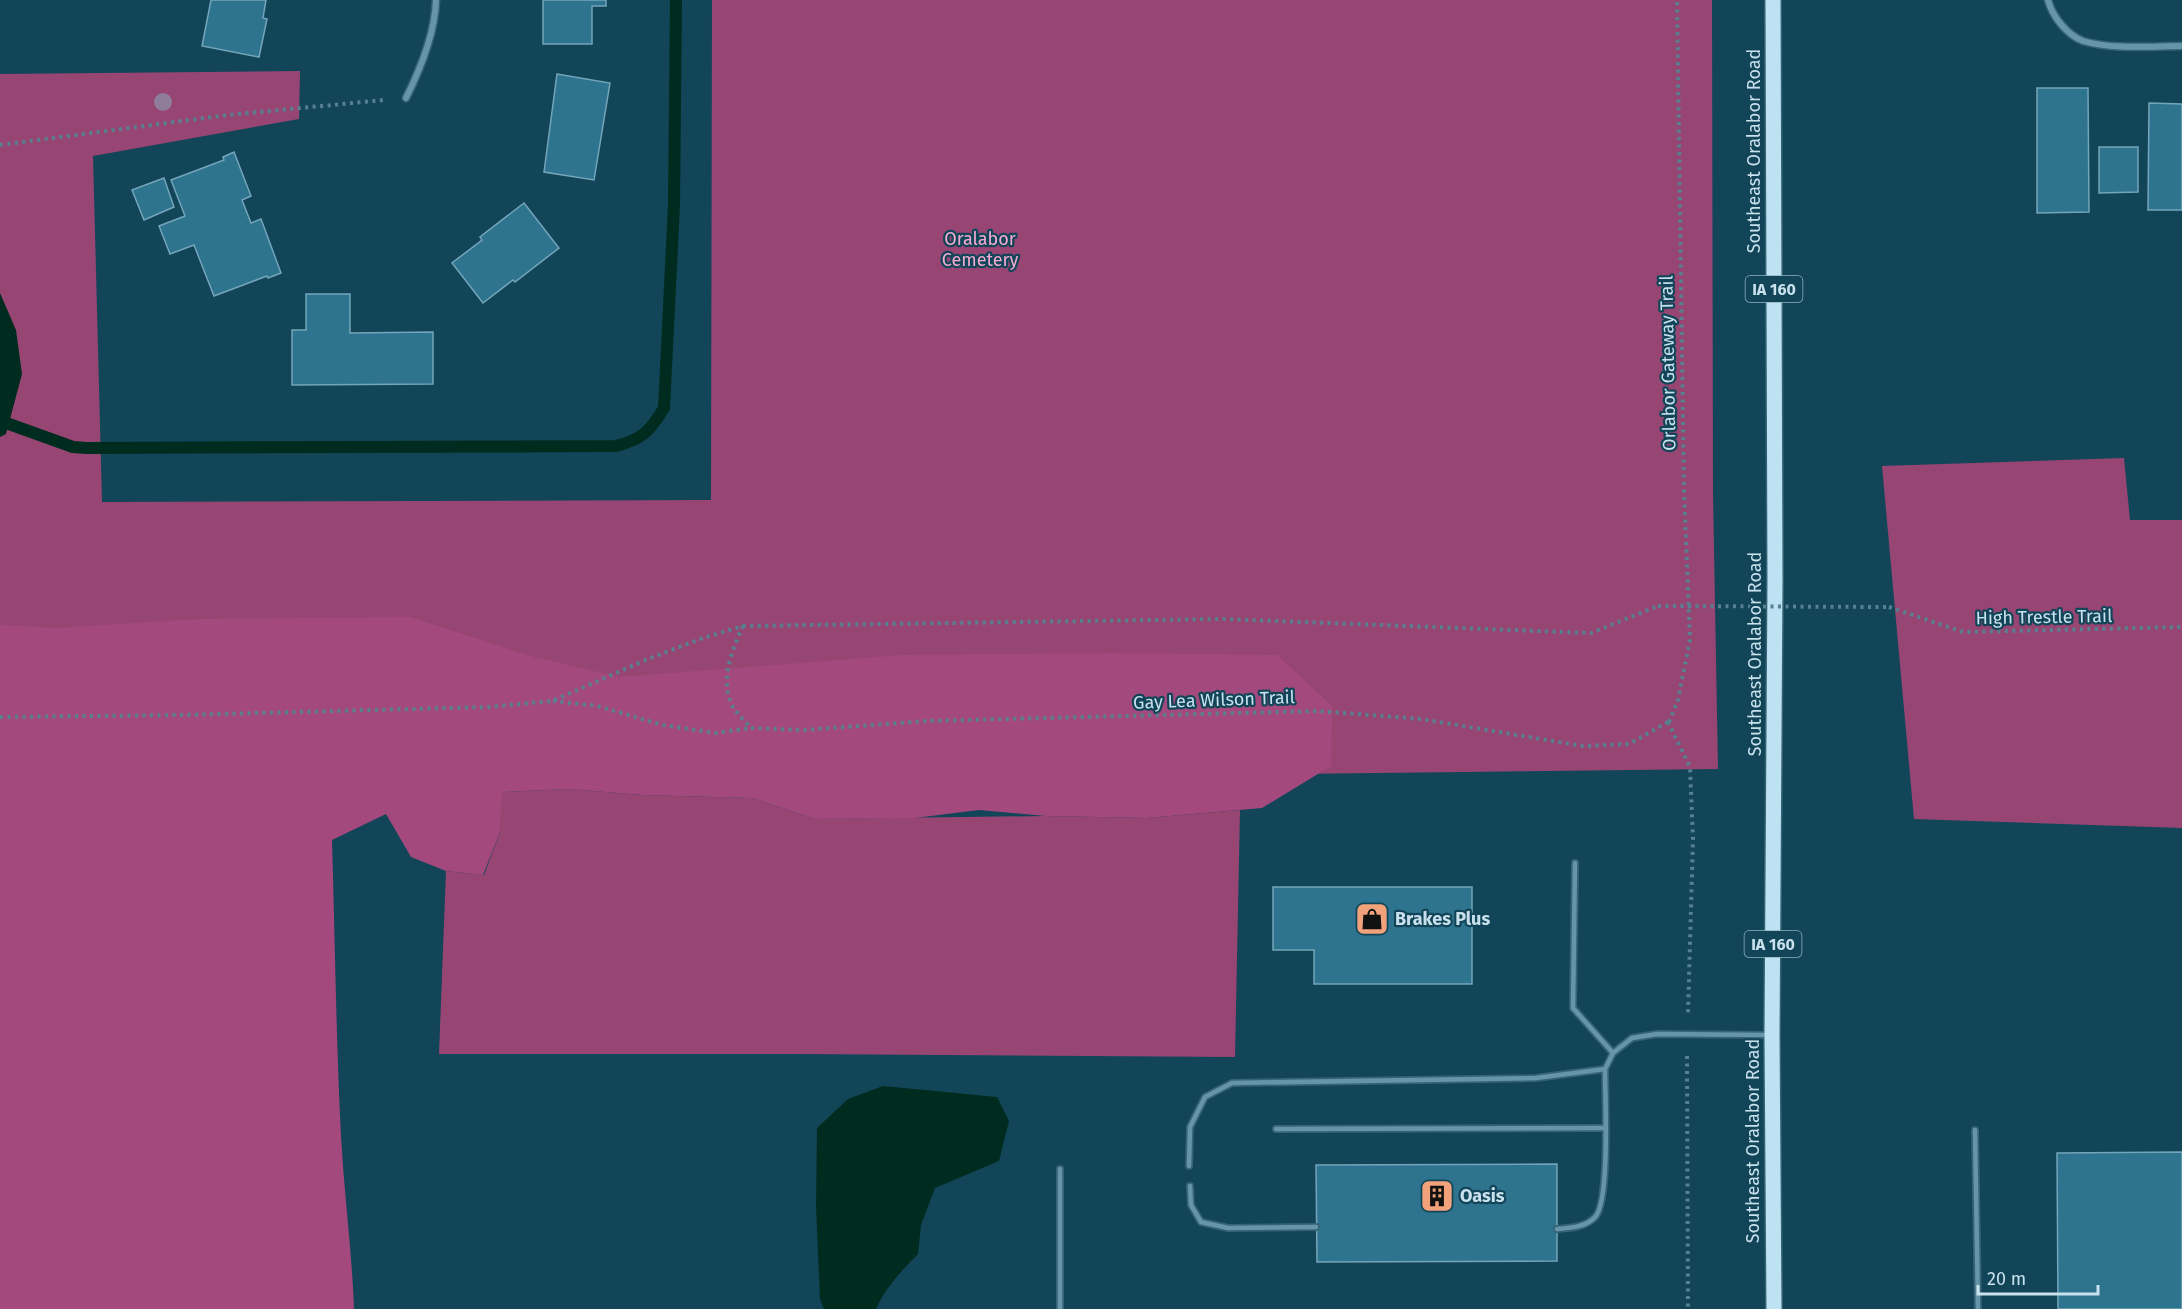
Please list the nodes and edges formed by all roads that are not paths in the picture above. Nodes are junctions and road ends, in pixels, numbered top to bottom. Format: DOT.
graph roads {
  1 [pos="436,0"];
  2 [pos="1773,0"];
  3 [pos="2048,0"];
  4 [pos="2182,46"];
  5 [pos="406,98"];
  6 [pos="1575,863"];
  7 [pos="1772,1035"];
  8 [pos="1613,1053"];
  9 [pos="1605,1068"];
  10 [pos="1605,1128"];
  11 [pos="1276,1129"];
  12 [pos="1975,1130"];
  13 [pos="1189,1166"];
  14 [pos="1060,1169"];
  15 [pos="1190,1186"];
  16 [pos="1316,1227"];
  17 [pos="1557,1229"];
  18 [pos="1060,1309"];
  19 [pos="1774,1309"];
  20 [pos="1978,1309"];
  1 -- 5 [label="street"];
  2 -- 7 [label="main road, Southeast Oralabor Road / IA 160"];
  3 -- 4 [label="street"];
  6 -- 8 [label="lane"];
  7 -- 8 [label="lane"];
  7 -- 19 [label="main road, Southeast Oralabor Road / IA 160"];
  8 -- 9 [label="lane"];
  9 -- 10 [label="lane"];
  9 -- 13 [label="lane"];
  10 -- 11 [label="lane"];
  10 -- 17 [label="lane"];
  12 -- 20 [label="lane"];
  14 -- 18 [label="lane"];
  15 -- 16 [label="lane"];
}
